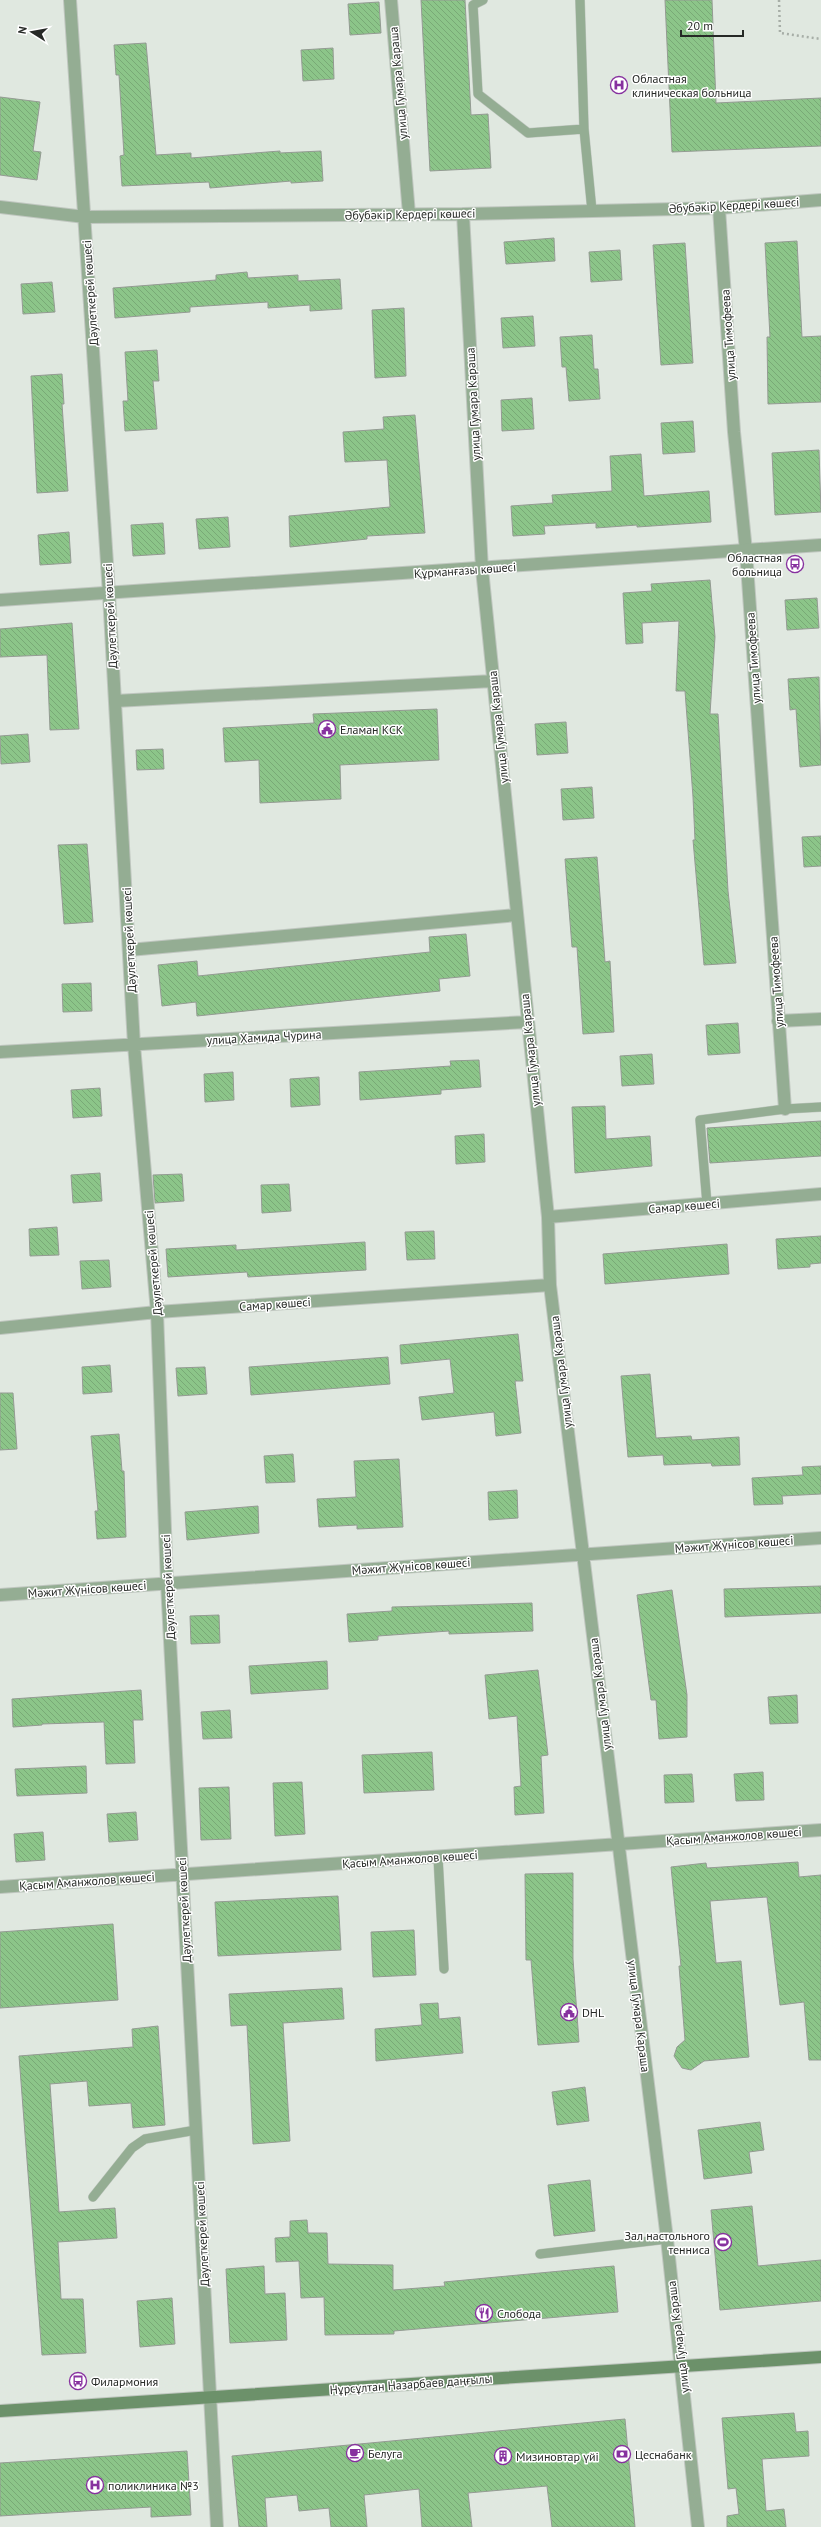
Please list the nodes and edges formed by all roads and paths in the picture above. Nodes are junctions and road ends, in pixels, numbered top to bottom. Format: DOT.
graph roads {
  1 [pos="70,0"];
  2 [pos="391,0"];
  3 [pos="483,0"];
  4 [pos="580,0"];
  5 [pos="779,0"];
  6 [pos="821,39"];
  7 [pos="584,129"];
  8 [pos="821,200"];
  9 [pos="0,207"];
  10 [pos="720,208"];
  11 [pos="592,211"];
  12 [pos="409,214"];
  13 [pos="463,214"];
  14 [pos="85,217"];
  15 [pos="821,546"];
  16 [pos="746,551"];
  17 [pos="482,569"];
  18 [pos="109,594"];
  19 [pos="0,600"];
  20 [pos="493,681"];
  21 [pos="115,701"];
  22 [pos="517,915"];
  23 [pos="129,950"];
  24 [pos="821,1019"];
  25 [pos="778,1021"];
  26 [pos="527,1022"];
  27 [pos="134,1045"];
  28 [pos="0,1052"];
  29 [pos="821,1107"];
  30 [pos="785,1109"];
  31 [pos="821,1194"];
  32 [pos="707,1204"];
  33 [pos="548,1217"];
  34 [pos="550,1285"];
  35 [pos="157,1312"];
  36 [pos="0,1328"];
  37 [pos="821,1538"];
  38 [pos="583,1554"];
  39 [pos="167,1584"];
  40 [pos="0,1595"];
  41 [pos="821,1830"];
  42 [pos="618,1844"];
  43 [pos="438,1857"];
  44 [pos="182,1875"];
  45 [pos="0,1887"];
  46 [pos="444,1969"];
  47 [pos="196,2130"];
  48 [pos="93,2197"];
  49 [pos="666,2239"];
  50 [pos="540,2254"];
  51 [pos="821,2356"];
  52 [pos="681,2366"];
  53 [pos="211,2398"];
  54 [pos="0,2411"];
  55 [pos="217,2527"];
  56 [pos="698,2527"];
  1 -- 14 [label="street, Дәулеткерей көшесі"];
  2 -- 12 [label="street, улица Гумара Караша"];
  3 -- 7 [label="lane"];
  4 -- 7 [label="lane"];
  5 -- 6 [label="path"];
  7 -- 11 [label="lane"];
  8 -- 10 [label="street, Әбубәкір Кердері көшесі"];
  9 -- 14 [label="street, Әбубәкір Кердері көшесі"];
  10 -- 11 [label="street, Әбубәкір Кердері көшесі"];
  10 -- 16 [label="street, улица Тимофеева"];
  11 -- 13 [label="street, Әбубәкір Кердері көшесі"];
  12 -- 13 [label="street, Әбубәкір Кердері көшесі"];
  12 -- 14 [label="street, Әбубәкір Кердері көшесі"];
  13 -- 17 [label="street, улица Гумара Караша"];
  14 -- 18 [label="street, Дәулеткерей көшесі"];
  15 -- 16 [label="street, Құрманғазы көшесі"];
  16 -- 17 [label="street, Құрманғазы көшесі"];
  16 -- 25 [label="street, улица Тимофеева"];
  17 -- 18 [label="street, Құрманғазы көшесі"];
  17 -- 20 [label="street, улица Гумара Караша"];
  18 -- 19 [label="street, Құрманғазы көшесі"];
  18 -- 21 [label="street, Дәулеткерей көшесі"];
  20 -- 21 [label="street"];
  20 -- 22 [label="street, улица Гумара Караша"];
  21 -- 23 [label="street, Дәулеткерей көшесі"];
  22 -- 23 [label="street"];
  22 -- 26 [label="street, улица Гумара Караша"];
  23 -- 27 [label="street, Дәулеткерей көшесі"];
  24 -- 25 [label="street"];
  25 -- 30 [label="street, улица Тимофеева"];
  26 -- 27 [label="street, улица Хамида Чурина"];
  26 -- 33 [label="street, улица Гумара Караша"];
  27 -- 28 [label="street, улица Хамида Чурина"];
  27 -- 35 [label="street, Дәулеткерей көшесі"];
  29 -- 30 [label="lane"];
  30 -- 32 [label="lane"];
  31 -- 32 [label="street, Самар көшесі"];
  32 -- 33 [label="street, Самар көшесі"];
  33 -- 34 [label="street, улица Гумара Караша"];
  34 -- 35 [label="street, Самар көшесі"];
  34 -- 38 [label="street, улица Гумара Караша"];
  35 -- 36 [label="street, Самар көшесі"];
  35 -- 39 [label="street, Дәулеткерей көшесі"];
  37 -- 38 [label="street, Мәжит Жүнісов көшесі"];
  38 -- 39 [label="street, Мәжит Жүнісов көшесі"];
  38 -- 42 [label="street, улица Гумара Караша"];
  39 -- 40 [label="street, Мәжит Жүнісов көшесі"];
  39 -- 44 [label="street, Дәулеткерей көшесі"];
  41 -- 42 [label="street, Қасым Аманжолов көшесі"];
  42 -- 43 [label="street, Қасым Аманжолов көшесі"];
  42 -- 49 [label="street, улица Гумара Караша"];
  43 -- 44 [label="street, Қасым Аманжолов көшесі"];
  43 -- 46 [label="lane"];
  44 -- 45 [label="street, Қасым Аманжолов көшесі"];
  44 -- 47 [label="street, Дәулеткерей көшесі"];
  47 -- 48 [label="lane"];
  47 -- 53 [label="street, Дәулеткерей көшесі"];
  49 -- 50 [label="lane"];
  49 -- 52 [label="street, улица Гумара Караша"];
  51 -- 52 [label="main road, Нұрсұлтан Назарбаев даңғылы"];
  52 -- 53 [label="main road, Нұрсұлтан Назарбаев даңғылы"];
  52 -- 56 [label="street, улица Гумара Караша"];
  53 -- 54 [label="main road, Нұрсұлтан Назарбаев даңғылы"];
  53 -- 55 [label="street, Дәулеткерей көшесі"];
}
